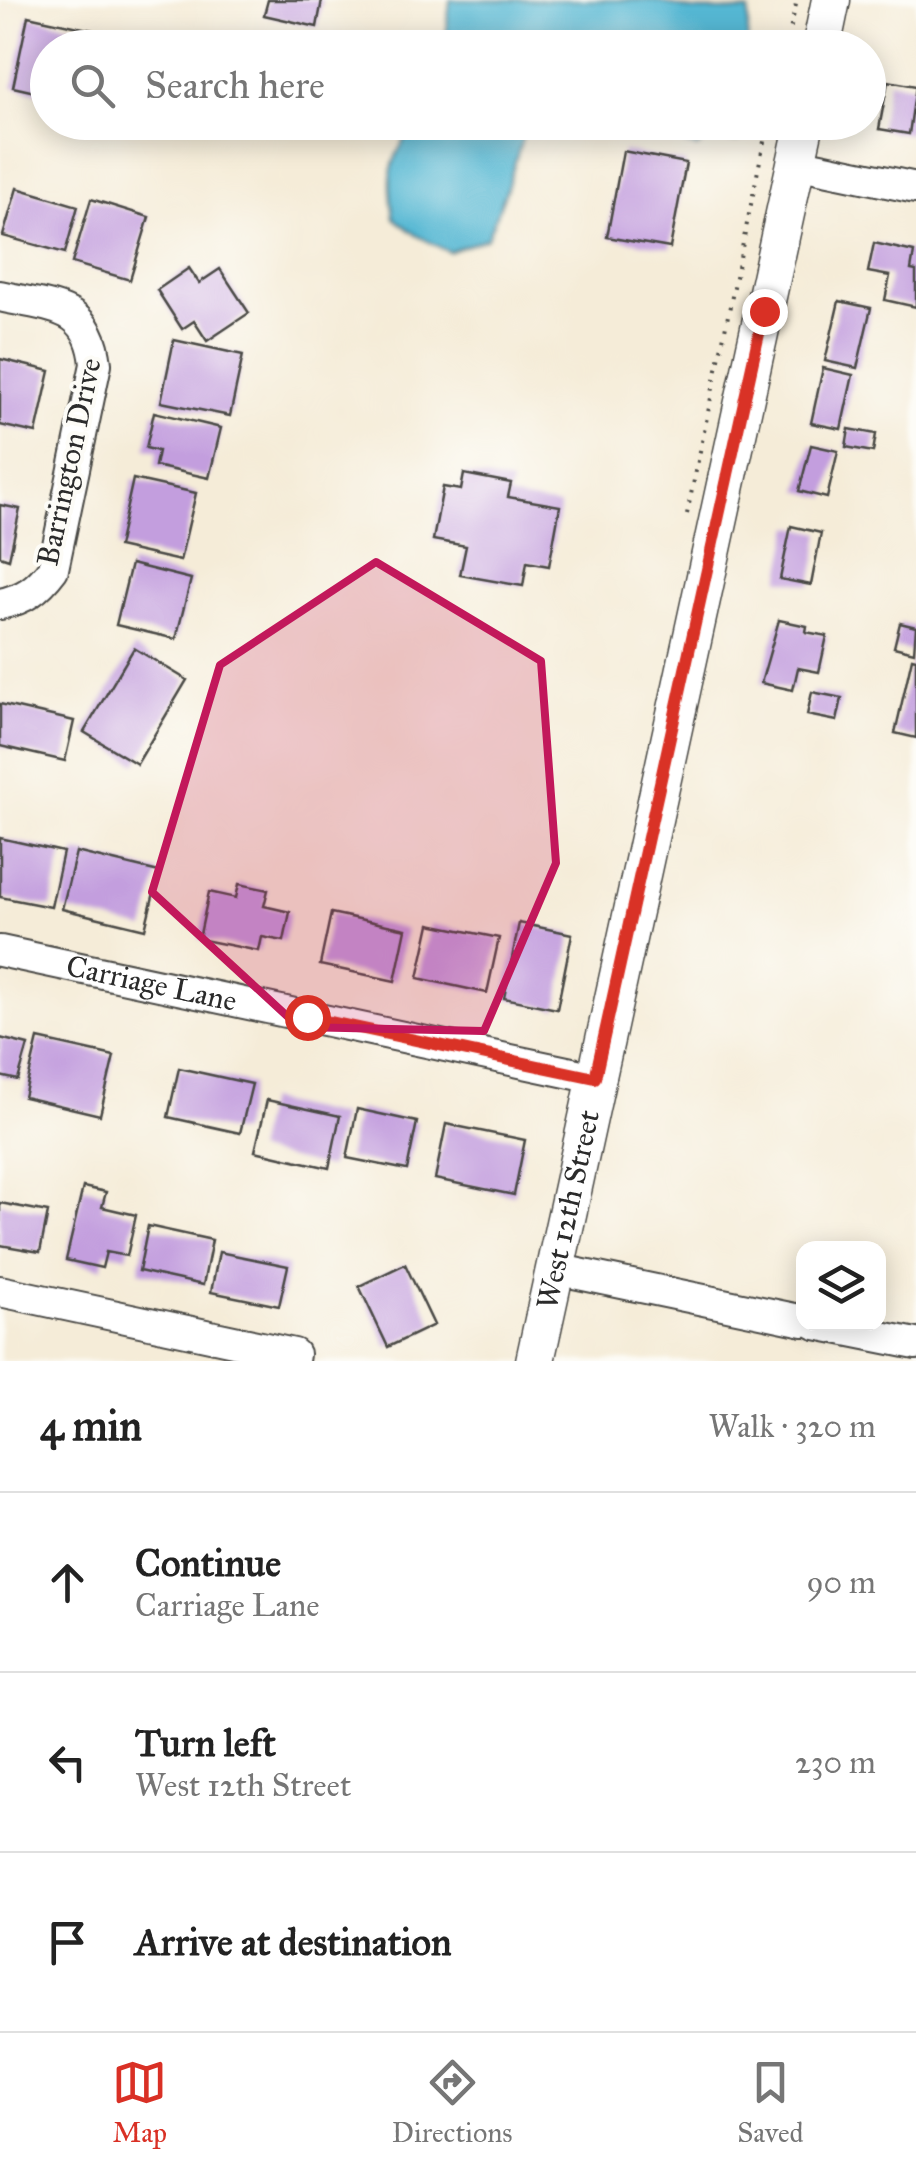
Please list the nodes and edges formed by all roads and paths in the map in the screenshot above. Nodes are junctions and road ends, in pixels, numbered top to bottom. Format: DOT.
graph roads {
  1 [pos="797,0"];
  2 [pos="831,0"];
  3 [pos="790,30"];
  4 [pos="825,30"];
  5 [pos="801,140"];
  6 [pos="796,163"];
  7 [pos="916,188"];
  8 [pos="0,296"];
  9 [pos="0,604"];
  10 [pos="0,951"];
  11 [pos="595,1078"];
  12 [pos="555,1269"];
  13 [pos="0,1292"];
  14 [pos="796,1319"];
  15 [pos="851,1331"];
  16 [pos="916,1344"];
  17 [pos="294,1358"];
  18 [pos="536,1361"];
  1 -- 3 [label="path"];
  2 -- 4 [label="main road"];
  5 -- 6 [label="main road, West 12th Street"];
  6 -- 7 [label="street"];
  6 -- 11 [label="main road, West 12th Street"];
  8 -- 9 [label="street, Barrington Drive"];
  10 -- 11 [label="street, Carriage Lane"];
  11 -- 12 [label="main road, West 12th Street"];
  12 -- 14 [label="street"];
  12 -- 18 [label="main road, West 12th Street"];
  13 -- 17 [label="street"];
  15 -- 16 [label="street"];
}
